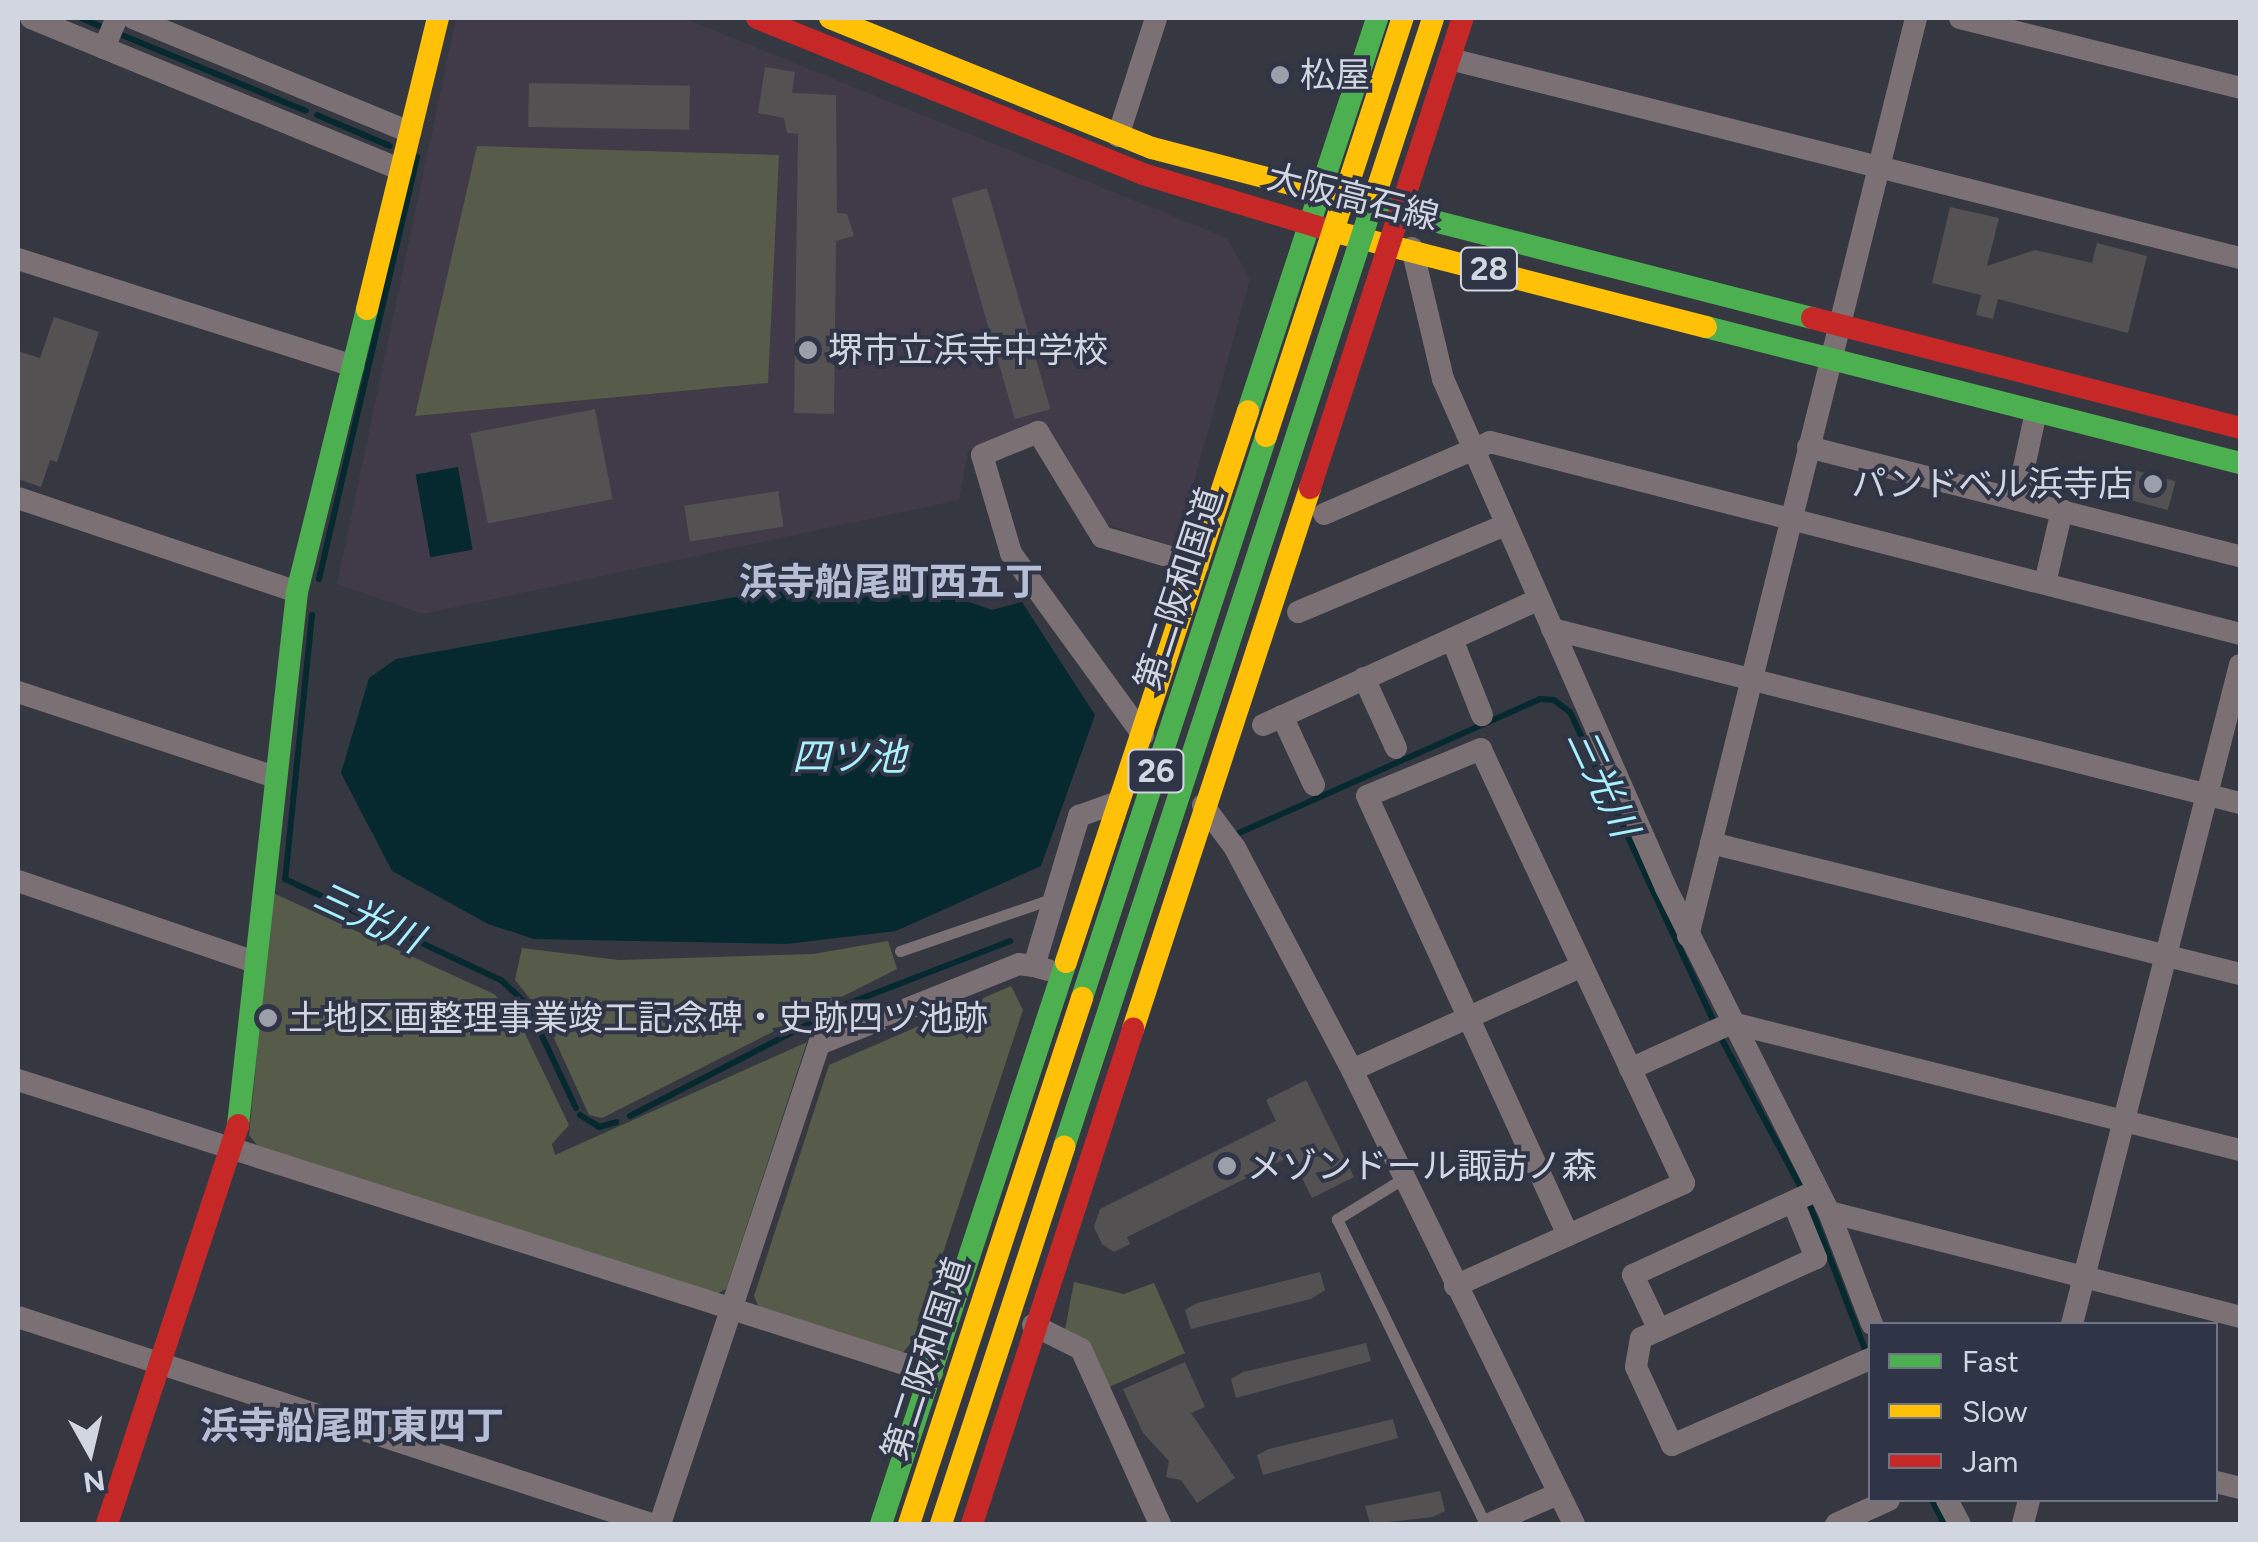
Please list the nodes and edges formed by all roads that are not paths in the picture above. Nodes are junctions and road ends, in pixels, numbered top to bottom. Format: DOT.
graph roads {
  1 [pos="31,18"];
  2 [pos="132,18"];
  3 [pos="438,18"];
  4 [pos="757,18"];
  5 [pos="830,18"];
  6 [pos="885,18"];
  7 [pos="1156,18"];
  8 [pos="1377,18"];
  9 [pos="1403,18"];
  10 [pos="1433,18"];
  11 [pos="1463,18"];
  12 [pos="1916,18"];
  13 [pos="1960,18"];
  14 [pos="110,34"];
  15 [pos="889,42"];
  16 [pos="1450,59"];
  17 [pos="878,68"];
  18 [pos="2240,88"];
  19 [pos="410,136"];
  20 [pos="1118,136"];
  21 [pos="1878,164"];
  22 [pos="401,169"];
  23 [pos="1320,194"];
  24 [pos="1400,214"];
  25 [pos="1308,225"];
  26 [pos="1401,246"];
  27 [pos="2240,258"];
  28 [pos="18,259"];
  29 [pos="1838,327"];
  30 [pos="1830,360"];
  31 [pos="353,366"];
  32 [pos="2036,412"];
  33 [pos="2240,428"];
  34 [pos="1808,446"];
  35 [pos="1474,449"];
  36 [pos="2240,463"];
  37 [pos="18,498"];
  38 [pos="2016,499"];
  39 [pos="2062,510"];
  40 [pos="1324,514"];
  41 [pos="1789,518"];
  42 [pos="1506,524"];
  43 [pos="2240,556"];
  44 [pos="1198,565"];
  45 [pos="2045,583"];
  46 [pos="297,592"];
  47 [pos="1539,600"];
  48 [pos="1298,612"];
  49 [pos="1552,628"];
  50 [pos="2240,634"];
  51 [pos="1452,639"];
  52 [pos="2240,665"];
  53 [pos="1364,678"];
  54 [pos="1752,683"];
  55 [pos="18,692"];
  56 [pos="1482,714"];
  57 [pos="1142,734"];
  58 [pos="1396,748"];
  59 [pos="275,777"];
  60 [pos="1314,786"];
  61 [pos="2207,795"];
  62 [pos="1118,802"];
  63 [pos="2240,803"];
  64 [pos="1203,805"];
  65 [pos="1711,843"];
  66 [pos="18,882"];
  67 [pos="1052,899"];
  68 [pos="1688,936"];
  69 [pos="900,951"];
  70 [pos="2166,956"];
  71 [pos="254,962"];
  72 [pos="1034,966"];
  73 [pos="1582,966"];
  74 [pos="1061,973"];
  75 [pos="2240,974"];
  76 [pos="1468,1019"];
  77 [pos="1720,1029"];
  78 [pos="1630,1069"];
  79 [pos="1352,1070"];
  80 [pos="18,1080"];
  81 [pos="2123,1121"];
  82 [pos="235,1150"];
  83 [pos="2240,1150"];
  84 [pos="1404,1178"];
  85 [pos="1818,1189"];
  86 [pos="1793,1202"];
  87 [pos="1830,1212"];
  88 [pos="1568,1235"];
  89 [pos="2084,1278"];
  90 [pos="1455,1286"];
  91 [pos="733,1310"];
  92 [pos="18,1317"];
  93 [pos="2240,1317"];
  94 [pos="1871,1322"];
  95 [pos="2073,1322"];
  96 [pos="1033,1326"];
  97 [pos="1659,1330"];
  98 [pos="1868,1360"];
  99 [pos="163,1364"];
  100 [pos="932,1373"];
  101 [pos="1558,1494"];
  102 [pos="1884,1502"];
  103 [pos="1948,1502"];
  104 [pos="108,1524"];
  105 [pos="651,1524"];
  106 [pos="660,1524"];
  107 [pos="881,1524"];
  108 [pos="908,1524"];
  109 [pos="941,1524"];
  110 [pos="972,1524"];
  111 [pos="1160,1524"];
  112 [pos="1487,1524"];
  113 [pos="1574,1524"];
  114 [pos="1836,1524"];
  115 [pos="1960,1524"];
  1 -- 14 [label="street"];
  2 -- 19 [label="street"];
  3 -- 19 [label="main road"];
  4 -- 17 [label="main road, 大阪高石線 / 28"];
  5 -- 15 [label="main road, 大阪高石線 / 28"];
  6 -- 15 [label="street"];
  7 -- 20 [label="street"];
  8 -- 23 [label="main road, 26"];
  9 -- 108 [label="main road, 第二阪和国道 / 26, bridge"];
  10 -- 109 [label="main road, 第二阪和国道 / 26, bridge"];
  11 -- 16 [label="main road, 26"];
  12 -- 21 [label="street"];
  13 -- 18 [label="street"];
  14 -- 22 [label="street"];
  15 -- 17 [label="street"];
  15 -- 20 [label="main road, 大阪高石線 / 28"];
  16 -- 21 [label="street"];
  16 -- 24 [label="main road, 26"];
  17 -- 25 [label="main road, 大阪高石線 / 28"];
  19 -- 22 [label="main road"];
  20 -- 23 [label="main road, 大阪高石線 / 28"];
  21 -- 27 [label="street"];
  21 -- 29 [label="street"];
  22 -- 31 [label="main road"];
  23 -- 24 [label="main road, 大阪高石線 / 28"];
  23 -- 25 [label="main road, 26"];
  24 -- 26 [label="main road, 26"];
  24 -- 29 [label="main road, 大阪高石線 / 28"];
  25 -- 26 [label="main road, 大阪高石線 / 28"];
  25 -- 44 [label="main road, 26"];
  26 -- 30 [label="main road, 大阪高石線 / 28"];
  26 -- 35 [label="street"];
  26 -- 64 [label="main road, 26"];
  28 -- 31 [label="street"];
  29 -- 30 [label="street"];
  29 -- 33 [label="main road, 大阪高石線 / 28"];
  30 -- 32 [label="main road, 大阪高石線 / 28"];
  30 -- 34 [label="street"];
  31 -- 46 [label="main road"];
  32 -- 36 [label="main road, 大阪高石線 / 28"];
  32 -- 38 [label="street"];
  34 -- 38 [label="street"];
  34 -- 41 [label="street"];
  35 -- 40 [label="street"];
  35 -- 41 [label="street"];
  35 -- 42 [label="street"];
  37 -- 46 [label="street"];
  38 -- 39 [label="street"];
  39 -- 43 [label="street"];
  39 -- 45 [label="street"];
  41 -- 45 [label="street"];
  41 -- 54 [label="street"];
  42 -- 47 [label="street"];
  42 -- 48 [label="street"];
  44 -- 57 [label="main road, 26"];
  44 -- 57 [label="street"];
  45 -- 50 [label="street"];
  46 -- 59 [label="main road"];
  47 -- 49 [label="street"];
  47 -- 51 [label="street"];
  49 -- 54 [label="street"];
  49 -- 68 [label="street"];
  51 -- 53 [label="street"];
  51 -- 56 [label="street"];
  52 -- 61 [label="street"];
  53 -- 58 [label="street"];
  53 -- 60 [label="street"];
  54 -- 61 [label="street"];
  54 -- 65 [label="street"];
  55 -- 59 [label="street"];
  57 -- 62 [label="main road, 26"];
  57 -- 64 [label="street"];
  59 -- 71 [label="main road"];
  61 -- 63 [label="street"];
  61 -- 70 [label="street"];
  62 -- 67 [label="street"];
  62 -- 74 [label="main road, 26"];
  64 -- 79 [label="street"];
  64 -- 96 [label="main road, 26"];
  65 -- 68 [label="street"];
  65 -- 70 [label="street"];
  66 -- 71 [label="street"];
  67 -- 69 [label="lane"];
  67 -- 72 [label="street"];
  68 -- 77 [label="street"];
  70 -- 75 [label="street"];
  70 -- 81 [label="street"];
  71 -- 82 [label="main road"];
  72 -- 74 [label="street"];
  72 -- 91 [label="street"];
  73 -- 76 [label="street"];
  73 -- 76 [label="street"];
  73 -- 78 [label="street"];
  74 -- 100 [label="main road, 26"];
  76 -- 79 [label="street"];
  76 -- 88 [label="street"];
  77 -- 78 [label="street"];
  77 -- 81 [label="street"];
  77 -- 85 [label="street"];
  78 -- 88 [label="street"];
  79 -- 84 [label="street"];
  80 -- 82 [label="street"];
  81 -- 83 [label="street"];
  81 -- 89 [label="street"];
  82 -- 91 [label="street"];
  82 -- 99 [label="main road"];
  84 -- 90 [label="street"];
  84 -- 112 [label="lane"];
  85 -- 86 [label="street"];
  85 -- 87 [label="street"];
  86 -- 97 [label="street"];
  86 -- 97 [label="street"];
  87 -- 89 [label="street"];
  87 -- 94 [label="street"];
  88 -- 90 [label="street"];
  89 -- 93 [label="street"];
  89 -- 95 [label="street"];
  90 -- 101 [label="street"];
  91 -- 100 [label="street"];
  91 -- 106 [label="street"];
  92 -- 99 [label="street"];
  96 -- 110 [label="main road, 26"];
  96 -- 111 [label="street"];
  97 -- 98 [label="street"];
  99 -- 104 [label="main road"];
  99 -- 105 [label="street"];
  100 -- 107 [label="main road, 26"];
  101 -- 112 [label="street"];
  101 -- 113 [label="street"];
  102 -- 114 [label="street"];
  103 -- 115 [label="street"];
}
